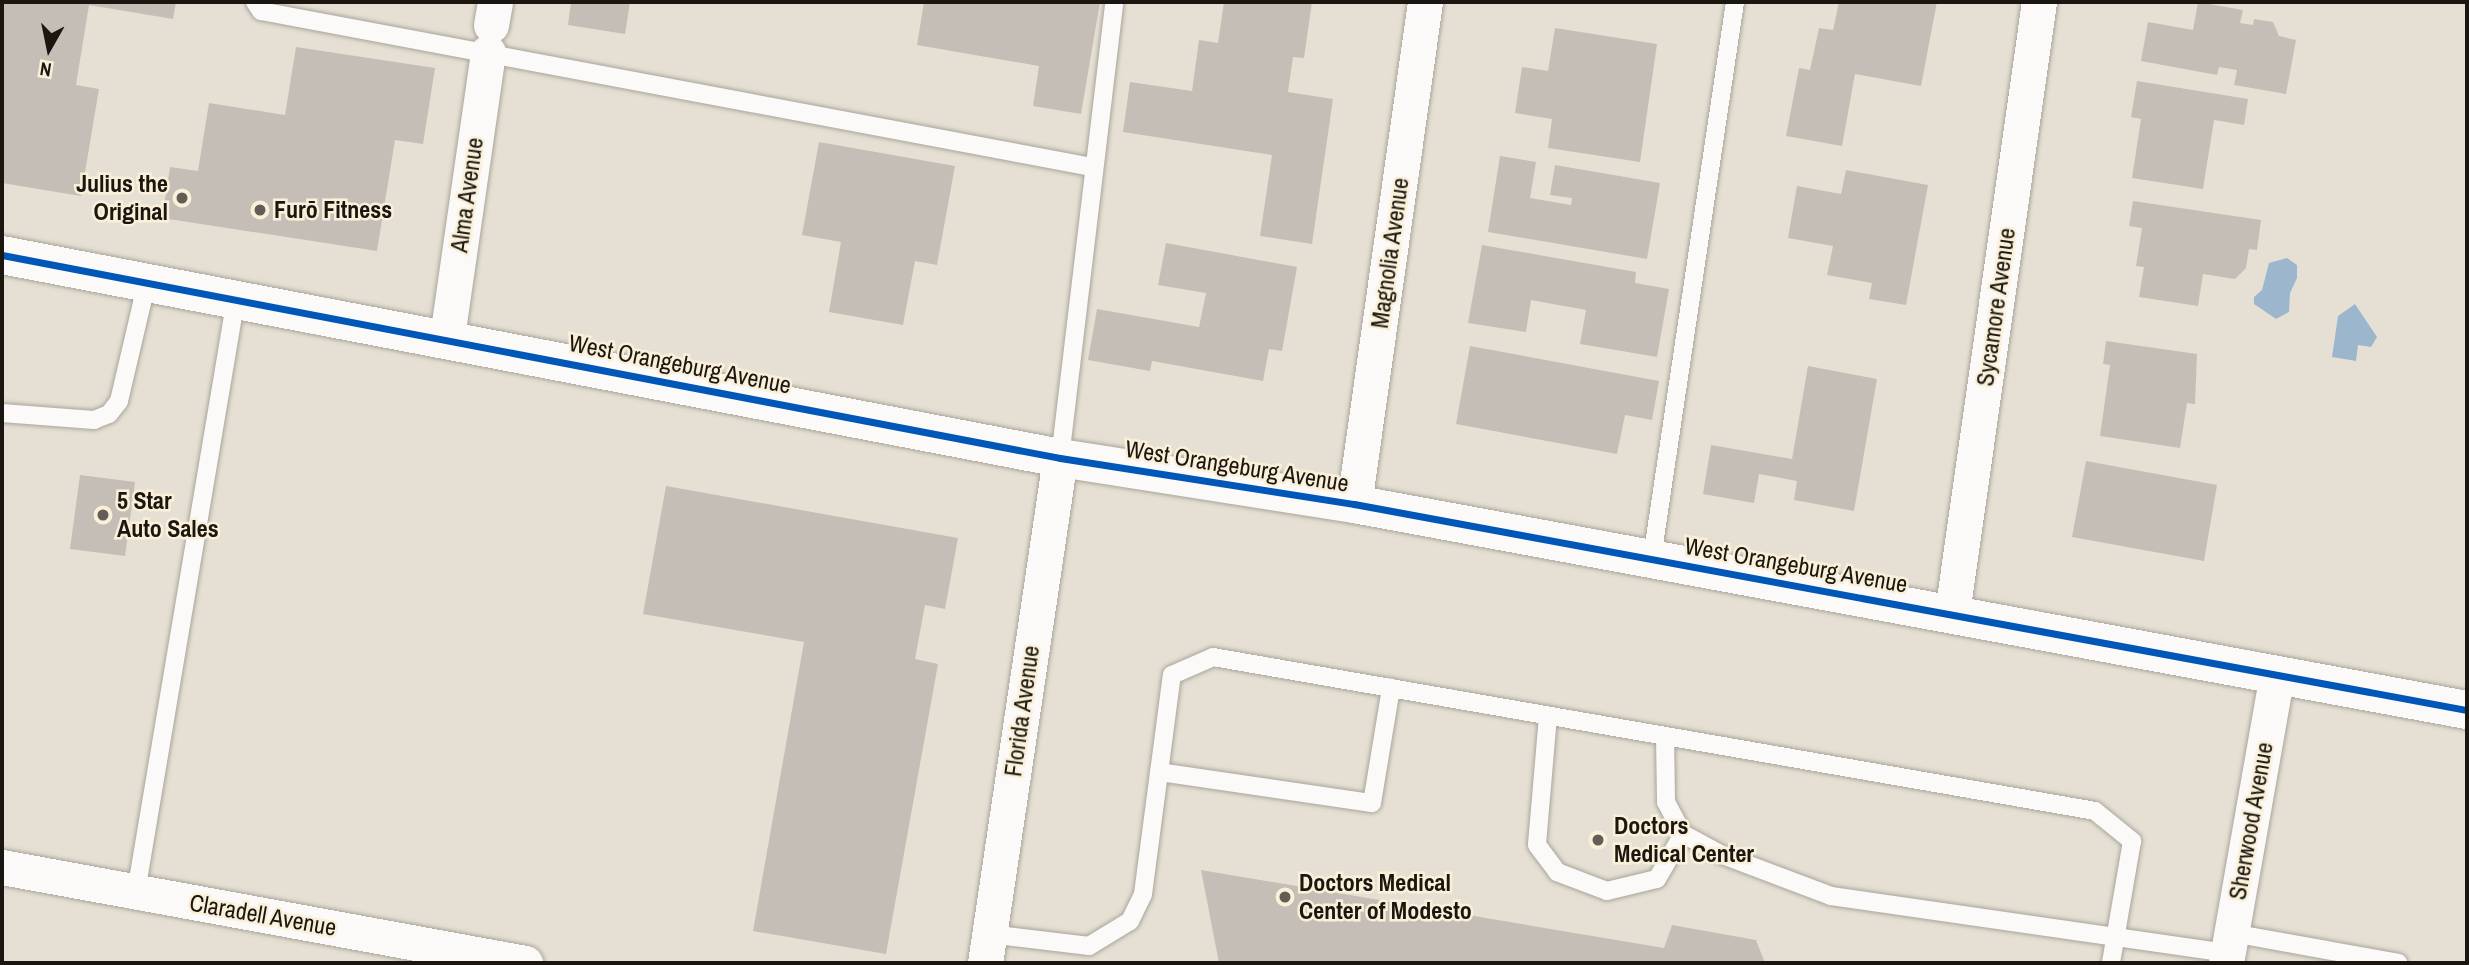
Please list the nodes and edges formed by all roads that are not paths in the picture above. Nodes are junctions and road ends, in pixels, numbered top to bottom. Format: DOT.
graph roads {
  1 [pos="255,2"];
  2 [pos="1114,2"];
  3 [pos="1425,2"];
  4 [pos="1735,2"];
  5 [pos="2039,2"];
  6 [pos="491,26"];
  7 [pos="1092,167"];
  8 [pos="2,255"];
  9 [pos="147,282"];
  10 [pos="236,298"];
  11 [pos="447,337"];
  12 [pos="2,413"];
  13 [pos="1060,458"];
  14 [pos="1354,504"];
  15 [pos="1652,558"];
  16 [pos="1952,613"];
  17 [pos="2276,678"];
  18 [pos="1391,688"];
  19 [pos="2467,710"];
  20 [pos="1548,716"];
  21 [pos="1665,736"];
  22 [pos="1159,772"];
  23 [pos="1683,834"];
  24 [pos="2,867"];
  25 [pos="136,892"];
  26 [pos="2115,935"];
  27 [pos="987,949"];
  28 [pos="2229,950"];
  29 [pos="525,963"];
  30 [pos="2111,963"];
  31 [pos="2398,963"];
  1 -- 6 [label="lane"];
  2 -- 7 [label="lane"];
  3 -- 14 [label="street, Magnolia Avenue"];
  4 -- 15 [label="lane"];
  5 -- 16 [label="street, Sycamore Avenue"];
  6 -- 7 [label="lane"];
  6 -- 11 [label="street, Alma Avenue"];
  7 -- 13 [label="lane"];
  8 -- 9 [label="street, West Orangeburg Avenue"];
  9 -- 10 [label="street, West Orangeburg Avenue"];
  9 -- 12 [label="lane"];
  10 -- 11 [label="street, West Orangeburg Avenue"];
  10 -- 25 [label="lane"];
  11 -- 13 [label="street, West Orangeburg Avenue"];
  13 -- 14 [label="street, West Orangeburg Avenue"];
  13 -- 27 [label="street, Florida Avenue"];
  14 -- 15 [label="street, West Orangeburg Avenue"];
  15 -- 16 [label="street, West Orangeburg Avenue"];
  16 -- 17 [label="street, West Orangeburg Avenue"];
  17 -- 19 [label="street, West Orangeburg Avenue"];
  17 -- 28 [label="street, Sherwood Avenue"];
  18 -- 20 [label="lane"];
  18 -- 22 [label="lane"];
  18 -- 22 [label="lane"];
  20 -- 21 [label="lane"];
  20 -- 23 [label="lane"];
  21 -- 23 [label="lane"];
  21 -- 26 [label="lane"];
  22 -- 27 [label="lane"];
  23 -- 26 [label="lane"];
  24 -- 25 [label="street, Claradell Avenue"];
  25 -- 29 [label="street, Claradell Avenue"];
  26 -- 28 [label="lane"];
  26 -- 30 [label="lane"];
  28 -- 31 [label="lane"];
}
